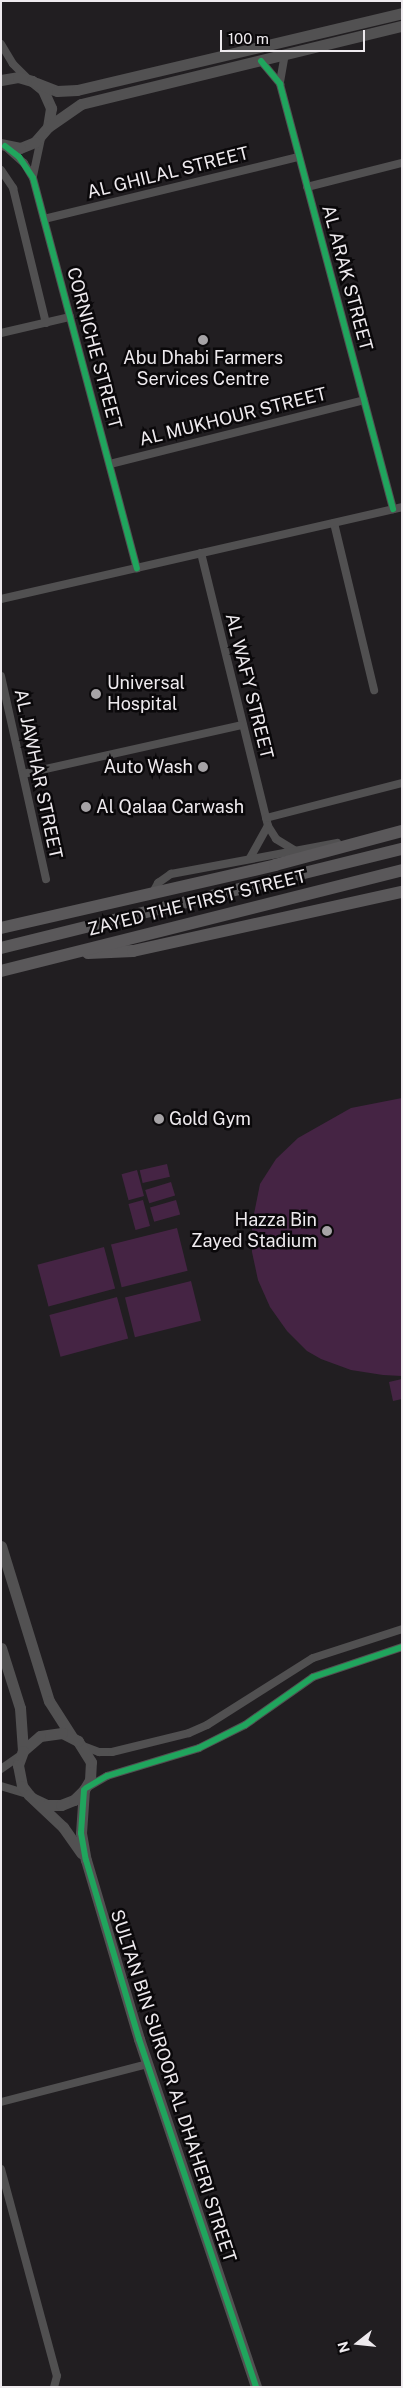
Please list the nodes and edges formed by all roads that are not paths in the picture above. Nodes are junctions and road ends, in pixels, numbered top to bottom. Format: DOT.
graph roads {
  1 [pos="402,13"];
  2 [pos="402,26"];
  3 [pos="2,45"];
  4 [pos="1,53"];
  5 [pos="285,55"];
  6 [pos="261,61"];
  7 [pos="1,80"];
  8 [pos="32,81"];
  9 [pos="280,84"];
  10 [pos="48,127"];
  11 [pos="41,138"];
  12 [pos="3,145"];
  13 [pos="299,156"];
  14 [pos="402,163"];
  15 [pos="1,170"];
  16 [pos="33,178"];
  17 [pos="307,187"];
  18 [pos="44,219"];
  19 [pos="70,317"];
  20 [pos="46,323"];
  21 [pos="1,333"];
  22 [pos="364,400"];
  23 [pos="110,464"];
  24 [pos="398,508"];
  25 [pos="334,523"];
  26 [pos="201,553"];
  27 [pos="137,568"];
  28 [pos="1,599"];
  29 [pos="1,676"];
  30 [pos="374,690"];
  31 [pos="243,725"];
  32 [pos="23,774"];
  33 [pos="402,784"];
  34 [pos="267,822"];
  35 [pos="402,831"];
  36 [pos="366,840"];
  37 [pos="402,849"];
  38 [pos="294,850"];
  39 [pos="250,858"];
  40 [pos="402,870"];
  41 [pos="46,879"];
  42 [pos="402,892"];
  43 [pos="152,894"];
  44 [pos="1,928"];
  45 [pos="4,948"];
  46 [pos="70,952"];
  47 [pos="1,971"];
  48 [pos="1,1546"];
  49 [pos="402,1630"];
  50 [pos="1,1648"];
  51 [pos="402,1648"];
  52 [pos="72,1737"];
  53 [pos="83,1746"];
  54 [pos="22,1753"];
  55 [pos="1,1769"];
  56 [pos="1,1786"];
  57 [pos="85,1789"];
  58 [pos="31,1797"];
  59 [pos="86,1860"];
  60 [pos="148,2064"];
  61 [pos="1,2102"];
  62 [pos="1,2169"];
  63 [pos="54,2387"];
  64 [pos="256,2387"];
  1 -- 8 [label="street"];
  2 -- 5 [label="street"];
  3 -- 4 [label="street"];
  3 -- 8 [label="street"];
  5 -- 6 [label="street"];
  5 -- 9 [label="street, AL ARAK STREET"];
  6 -- 9 [label="street, AL ARAK STREET"];
  6 -- 10 [label="street"];
  7 -- 8 [label="street"];
  8 -- 10 [label="street"];
  9 -- 13 [label="street, AL ARAK STREET"];
  10 -- 11 [label="street"];
  11 -- 12 [label="street"];
  11 -- 16 [label="street, CORNICHE STREET"];
  12 -- 16 [label="street, CORNICHE STREET"];
  13 -- 17 [label="street, AL ARAK STREET"];
  13 -- 18 [label="street, AL GHILAL STREET"];
  14 -- 17 [label="street"];
  15 -- 20 [label="street"];
  16 -- 18 [label="street, CORNICHE STREET"];
  17 -- 22 [label="street, AL ARAK STREET"];
  18 -- 19 [label="street, CORNICHE STREET"];
  19 -- 20 [label="street"];
  19 -- 23 [label="street, CORNICHE STREET"];
  20 -- 21 [label="street"];
  22 -- 23 [label="street, AL MUKHOUR STREET"];
  22 -- 24 [label="street, AL ARAK STREET"];
  23 -- 27 [label="street, CORNICHE STREET"];
  24 -- 25 [label="street"];
  25 -- 26 [label="street"];
  25 -- 30 [label="street"];
  26 -- 27 [label="street"];
  26 -- 31 [label="street, AL WAFY STREET"];
  27 -- 28 [label="street"];
  29 -- 32 [label="street, AL JAWHAR STREET"];
  31 -- 32 [label="street"];
  31 -- 34 [label="street, AL WAFY STREET"];
  32 -- 41 [label="street, AL JAWHAR STREET"];
  33 -- 34 [label="street"];
  34 -- 38 [label="street, AL WAFY STREET"];
  34 -- 39 [label="street"];
  35 -- 36 [label="main road"];
  36 -- 38 [label="street"];
  36 -- 43 [label="main road"];
  37 -- 45 [label="main road, ZAYED THE FIRST STREET"];
  38 -- 39 [label="street"];
  39 -- 43 [label="street"];
  40 -- 46 [label="main road, ZAYED THE FIRST STREET"];
  42 -- 46 [label="main road"];
  43 -- 44 [label="main road"];
  46 -- 47 [label="main road, ZAYED THE FIRST STREET"];
  48 -- 52 [label="street"];
  49 -- 53 [label="street"];
  50 -- 54 [label="street"];
  51 -- 57 [label="street"];
  52 -- 53 [label="street"];
  52 -- 54 [label="street"];
  53 -- 57 [label="street"];
  54 -- 55 [label="street"];
  54 -- 58 [label="street"];
  56 -- 58 [label="street"];
  57 -- 58 [label="street"];
  57 -- 59 [label="street, SULTAN BIN SUROOR AL DHAHERI STREET"];
  58 -- 59 [label="street, SULTAN BIN SUROOR AL DHAHERI STREET"];
  59 -- 60 [label="street, SULTAN BIN SUROOR AL DHAHERI STREET"];
  60 -- 61 [label="street"];
  60 -- 64 [label="street, SULTAN BIN SUROOR AL DHAHERI STREET"];
  62 -- 63 [label="street"];
}
